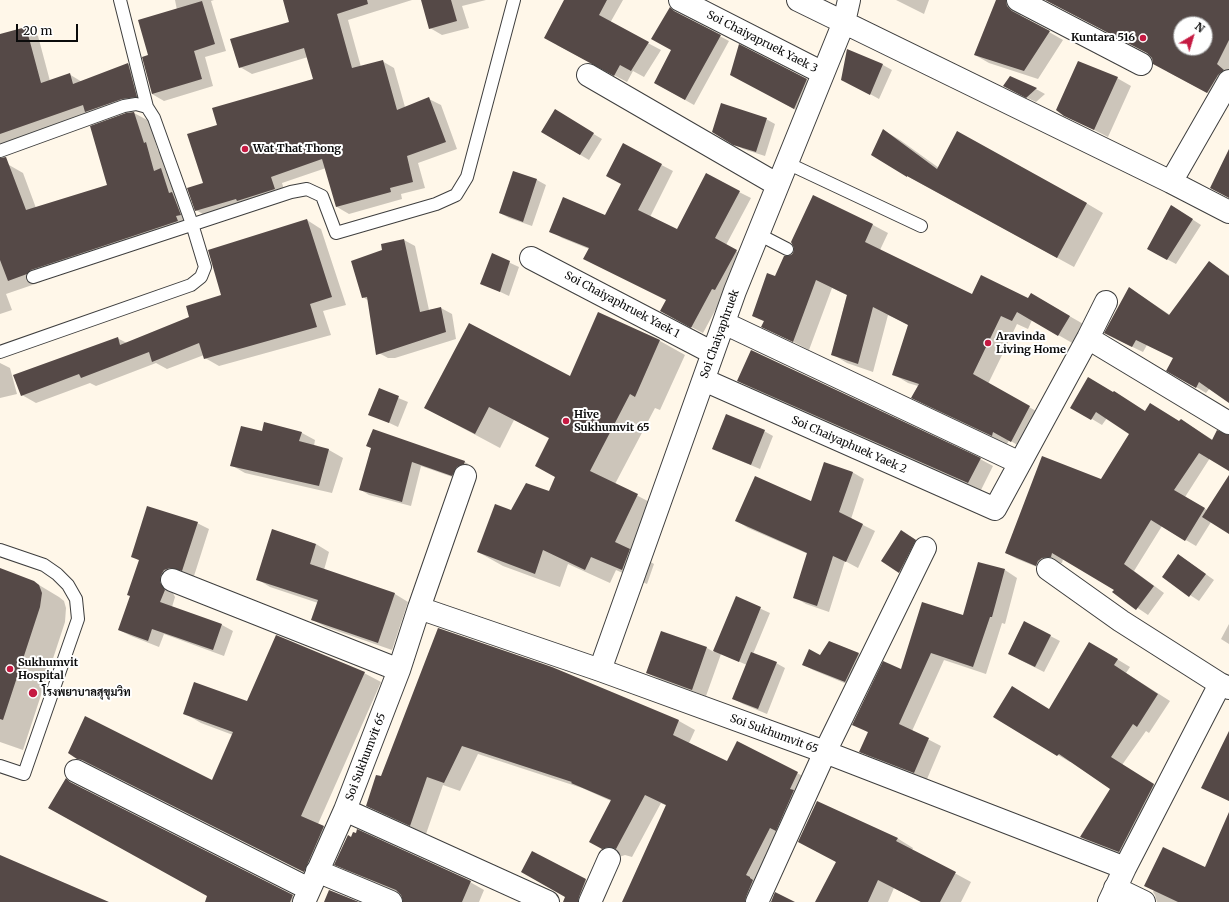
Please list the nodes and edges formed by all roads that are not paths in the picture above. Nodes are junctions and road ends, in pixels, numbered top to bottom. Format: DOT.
graph roads {
  1 [pos="120,0"];
  2 [pos="514,0"];
  3 [pos="680,0"];
  4 [pos="798,0"];
  5 [pos="849,0"];
  6 [pos="1018,0"];
  7 [pos="844,22"];
  8 [pos="1141,64"];
  9 [pos="823,73"];
  10 [pos="588,75"];
  11 [pos="1229,81"];
  12 [pos="147,107"];
  13 [pos="0,150"];
  14 [pos="787,163"];
  15 [pos="1171,182"];
  16 [pos="778,184"];
  17 [pos="1229,212"];
  18 [pos="192,224"];
  19 [pos="921,226"];
  20 [pos="758,234"];
  21 [pos="787,249"];
  22 [pos="531,258"];
  23 [pos="33,277"];
  24 [pos="1106,302"];
  25 [pos="724,323"];
  26 [pos="1088,338"];
  27 [pos="0,352"];
  28 [pos="713,353"];
  29 [pos="704,380"];
  30 [pos="1229,423"];
  31 [pos="1020,463"];
  32 [pos="465,476"];
  33 [pos="925,548"];
  34 [pos="0,550"];
  35 [pos="1048,569"];
  36 [pos="172,580"];
  37 [pos="420,608"];
  38 [pos="399,670"];
  39 [pos="600,670"];
  40 [pos="1225,686"];
  41 [pos="825,752"];
  42 [pos="0,766"];
  43 [pos="76,771"];
  44 [pos="346,810"];
  45 [pos="609,859"];
  46 [pos="1125,868"];
  47 [pos="310,888"];
  48 [pos="1112,895"];
  49 [pos="391,902"];
  50 [pos="548,902"];
  51 [pos="590,902"];
  52 [pos="757,902"];
  53 [pos="1144,902"];
  1 -- 12 [label="lane"];
  2 -- 18 [label="lane"];
  3 -- 9 [label="street, Soi Chaiyapruek Yaek 3"];
  4 -- 7 [label="street"];
  5 -- 7 [label="street, Soi Chaiyaphruek"];
  6 -- 8 [label="street"];
  7 -- 9 [label="street, Soi Chaiyaphruek"];
  7 -- 15 [label="street"];
  9 -- 14 [label="street, Soi Chaiyaphruek"];
  10 -- 16 [label="street"];
  11 -- 15 [label="street"];
  12 -- 13 [label="lane"];
  12 -- 18 [label="lane"];
  14 -- 16 [label="street, Soi Chaiyaphruek"];
  14 -- 19 [label="lane"];
  15 -- 17 [label="street"];
  16 -- 20 [label="street, Soi Chaiyaphruek"];
  18 -- 23 [label="lane"];
  18 -- 27 [label="lane"];
  20 -- 21 [label="lane"];
  20 -- 25 [label="street, Soi Chaiyaphruek"];
  22 -- 28 [label="street, Soi Chaiyaphruek Yaek 1"];
  24 -- 26 [label="street"];
  25 -- 28 [label="street, Soi Chaiyaphruek"];
  25 -- 31 [label="street"];
  26 -- 30 [label="street"];
  26 -- 31 [label="street"];
  28 -- 29 [label="street, Soi Chaiyaphruek"];
  29 -- 31 [label="street, Soi Chaiyaphuek Yaek 2"];
  29 -- 39 [label="street, Soi Chaiyaphruek"];
  32 -- 37 [label="street, Soi Sukhumvit 65"];
  33 -- 41 [label="street"];
  34 -- 42 [label="lane"];
  35 -- 40 [label="street"];
  36 -- 38 [label="street"];
  37 -- 38 [label="street, Soi Sukhumvit 65"];
  37 -- 39 [label="street, Soi Sukhumvit 65"];
  38 -- 44 [label="street, Soi Sukhumvit 65"];
  39 -- 41 [label="street, Soi Sukhumvit 65"];
  40 -- 46 [label="street"];
  41 -- 46 [label="street, Soi Sukhumvit 65"];
  41 -- 52 [label="street"];
  43 -- 47 [label="street"];
  44 -- 47 [label="street, Soi Sukhumvit 65"];
  44 -- 50 [label="street"];
  45 -- 51 [label="street"];
  46 -- 48 [label="street"];
  47 -- 49 [label="street"];
  48 -- 53 [label="street"];
}
